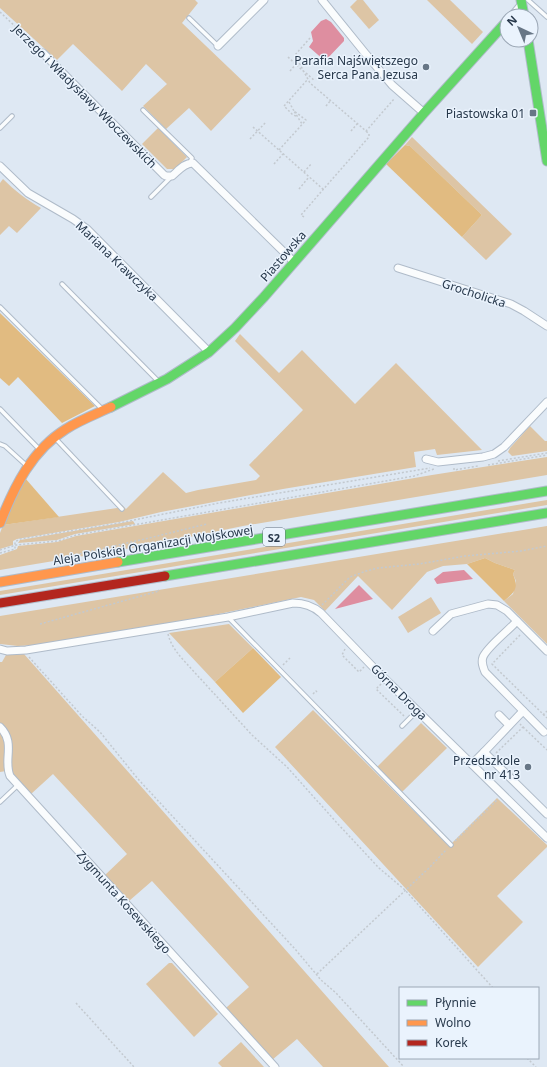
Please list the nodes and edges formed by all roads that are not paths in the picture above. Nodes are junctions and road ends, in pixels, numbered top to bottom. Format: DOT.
graph roads {
  1 [pos="264,0"];
  2 [pos="322,0"];
  3 [pos="524,1"];
  4 [pos="547,17"];
  5 [pos="189,18"];
  6 [pos="499,30"];
  7 [pos="218,46"];
  8 [pos="529,48"];
  9 [pos="43,52"];
  10 [pos="143,110"];
  11 [pos="424,113"];
  12 [pos="12,116"];
  13 [pos="0,128"];
  14 [pos="547,161"];
  15 [pos="190,163"];
  16 [pos="0,166"];
  17 [pos="172,176"];
  18 [pos="151,197"];
  19 [pos="294,262"];
  20 [pos="398,268"];
  21 [pos="62,284"];
  22 [pos="0,307"];
  23 [pos="547,326"];
  24 [pos="209,352"];
  25 [pos="160,383"];
  26 [pos="547,402"];
  27 [pos="0,409"];
  28 [pos="103,410"];
  29 [pos="54,437"];
  30 [pos="0,444"];
  31 [pos="38,453"];
  32 [pos="426,459"];
  33 [pos="27,466"];
  34 [pos="547,491"];
  35 [pos="122,509"];
  36 [pos="547,513"];
  37 [pos="0,523"];
  38 [pos="0,582"];
  39 [pos="0,603"];
  40 [pos="228,617"];
  41 [pos="517,621"];
  42 [pos="432,631"];
  43 [pos="0,649"];
  44 [pos="547,651"];
  45 [pos="417,711"];
  46 [pos="523,711"];
  47 [pos="499,715"];
  48 [pos="509,725"];
  49 [pos="402,726"];
  50 [pos="0,727"];
  51 [pos="544,732"];
  52 [pos="484,752"];
  53 [pos="472,764"];
  54 [pos="18,785"];
  55 [pos="0,802"];
  56 [pos="547,814"];
  57 [pos="547,838"];
  58 [pos="451,845"];
  59 [pos="275,1067"];
  1 -- 7 [label="street"];
  2 -- 11 [label="street"];
  3 -- 4 [label="lane"];
  5 -- 7 [label="lane"];
  6 -- 11 [label="main road, Piastowska"];
  8 -- 14 [label="main road"];
  9 -- 17 [label="street, Jerzego i Władysławy Włoczewskich"];
  10 -- 15 [label="lane"];
  11 -- 19 [label="main road, Piastowska"];
  12 -- 13 [label="lane"];
  15 -- 17 [label="street"];
  15 -- 19 [label="street"];
  16 -- 24 [label="street, Mariana Krawczyka"];
  17 -- 18 [label="lane"];
  19 -- 24 [label="main road, Piastowska"];
  20 -- 23 [label="street, Grocholicka"];
  21 -- 25 [label="lane"];
  22 -- 28 [label="lane"];
  24 -- 25 [label="main road, Piastowska"];
  25 -- 28 [label="main road, Piastowska"];
  26 -- 32 [label="street"];
  27 -- 31 [label="lane"];
  28 -- 29 [label="main road, Piastowska"];
  29 -- 31 [label="main road, Piastowska"];
  29 -- 35 [label="lane"];
  30 -- 33 [label="lane"];
  31 -- 33 [label="main road, Piastowska"];
  33 -- 37 [label="main road, Piastowska"];
  34 -- 38 [label="main road, Aleja Polskiej Organizacji Wojskowej / S2"];
  36 -- 39 [label="main road, S2"];
  40 -- 43 [label="street, Górna Droga"];
  40 -- 45 [label="street, Górna Droga"];
  40 -- 58 [label="lane"];
  41 -- 42 [label="street"];
  41 -- 44 [label="street"];
  41 -- 46 [label="street"];
  45 -- 49 [label="lane"];
  45 -- 53 [label="street, Górna Droga"];
  46 -- 48 [label="street"];
  46 -- 51 [label="street"];
  47 -- 48 [label="street"];
  48 -- 52 [label="street"];
  50 -- 54 [label="street, Zygmunta Kosewskiego"];
  52 -- 53 [label="street"];
  52 -- 56 [label="street"];
  53 -- 57 [label="street, Górna Droga"];
  54 -- 55 [label="lane"];
  54 -- 59 [label="street, Zygmunta Kosewskiego"];
}
